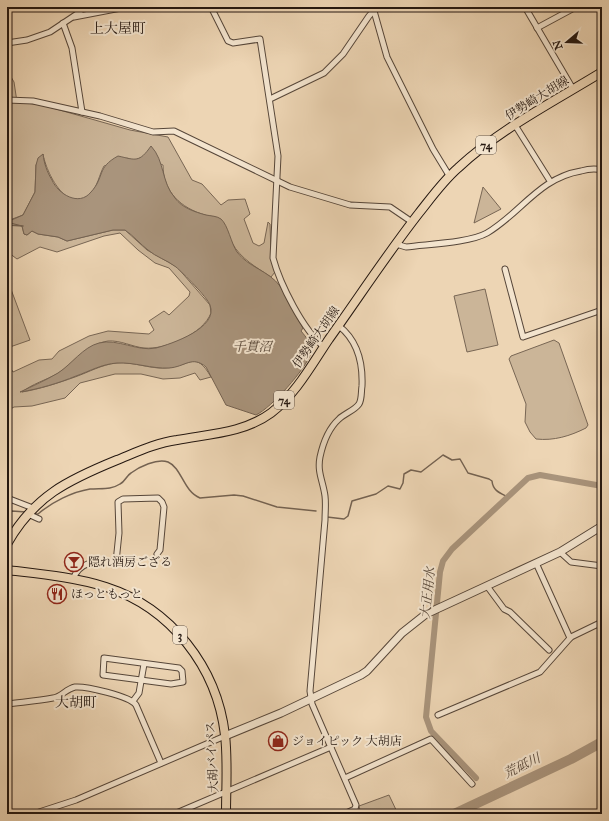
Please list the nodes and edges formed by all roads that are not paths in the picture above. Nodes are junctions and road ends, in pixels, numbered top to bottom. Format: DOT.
graph roads {
  1 [pos="82,7"];
  2 [pos="126,7"];
  3 [pos="211,7"];
  4 [pos="525,7"];
  5 [pos="576,7"];
  6 [pos="376,9"];
  7 [pos="71,18"];
  8 [pos="63,23"];
  9 [pos="537,28"];
  10 [pos="7,43"];
  11 [pos="602,72"];
  12 [pos="573,90"];
  13 [pos="270,99"];
  14 [pos="7,100"];
  15 [pos="82,112"];
  16 [pos="515,125"];
  17 [pos="602,170"];
  18 [pos="450,176"];
  19 [pos="277,180"];
  20 [pos="550,181"];
  21 [pos="412,222"];
  22 [pos="396,244"];
  23 [pos="505,268"];
  24 [pos="602,310"];
  25 [pos="339,326"];
  26 [pos="324,347"];
  27 [pos="7,498"];
  28 [pos="30,511"];
  29 [pos="39,519"];
  30 [pos="602,526"];
  31 [pos="7,544"];
  32 [pos="560,552"];
  33 [pos="157,554"];
  34 [pos="536,563"];
  35 [pos="602,566"];
  36 [pos="7,570"];
  37 [pos="73,579"];
  38 [pos="487,586"];
  39 [pos="602,622"];
  40 [pos="570,638"];
  41 [pos="549,650"];
  42 [pos="144,664"];
  43 [pos="142,680"];
  44 [pos="311,699"];
  45 [pos="133,701"];
  46 [pos="7,704"];
  47 [pos="438,715"];
  48 [pos="225,736"];
  49 [pos="331,747"];
  50 [pos="161,763"];
  51 [pos="345,778"];
  52 [pos="472,784"];
  53 [pos="226,792"];
  54 [pos="33,814"];
  55 [pos="174,814"];
  56 [pos="226,814"];
  57 [pos="344,814"];
  1 -- 7 [label="street"];
  2 -- 7 [label="street"];
  3 -- 13 [label="street"];
  4 -- 9 [label="street"];
  5 -- 9 [label="street"];
  6 -- 13 [label="street"];
  6 -- 18 [label="street"];
  7 -- 8 [label="street"];
  8 -- 10 [label="street"];
  8 -- 15 [label="street"];
  9 -- 12 [label="street"];
  11 -- 12 [label="main road, 伊勢崎大胡線 / 74"];
  12 -- 16 [label="main road, 伊勢崎大胡線 / 74"];
  13 -- 19 [label="street"];
  14 -- 15 [label="street"];
  15 -- 19 [label="street"];
  16 -- 18 [label="main road, 伊勢崎大胡線 / 74"];
  16 -- 20 [label="street"];
  17 -- 20 [label="street"];
  18 -- 21 [label="main road, 伊勢崎大胡線 / 74"];
  19 -- 21 [label="street"];
  19 -- 26 [label="street"];
  20 -- 22 [label="street"];
  21 -- 22 [label="main road, 伊勢崎大胡線 / 74"];
  22 -- 25 [label="main road, 伊勢崎大胡線 / 74"];
  23 -- 24 [label="street"];
  25 -- 26 [label="main road, 伊勢崎大胡線 / 74"];
  25 -- 44 [label="street"];
  26 -- 28 [label="main road, 伊勢崎大胡線 / 74"];
  27 -- 28 [label="street"];
  28 -- 29 [label="street"];
  28 -- 31 [label="main road, 伊勢崎大胡線 / 74"];
  30 -- 32 [label="street"];
  32 -- 34 [label="street"];
  32 -- 35 [label="street"];
  33 -- 37 [label="street"];
  34 -- 38 [label="street"];
  34 -- 40 [label="street"];
  36 -- 37 [label="main road, 大胡バイパス / 3"];
  37 -- 48 [label="main road, 大胡バイパス / 3"];
  38 -- 41 [label="street"];
  38 -- 44 [label="street"];
  39 -- 40 [label="street"];
  40 -- 47 [label="street"];
  42 -- 43 [label="street"];
  42 -- 43 [label="street"];
  42 -- 43 [label="street"];
  43 -- 45 [label="street"];
  44 -- 48 [label="street"];
  44 -- 49 [label="street"];
  45 -- 46 [label="street"];
  45 -- 50 [label="street"];
  48 -- 50 [label="street"];
  48 -- 53 [label="main road, 大胡バイパス / 3"];
  49 -- 51 [label="street"];
  49 -- 53 [label="street"];
  50 -- 54 [label="street"];
  51 -- 52 [label="street"];
  51 -- 57 [label="street"];
  53 -- 55 [label="street"];
  53 -- 56 [label="main road, 大胡バイパス / 3"];
}
